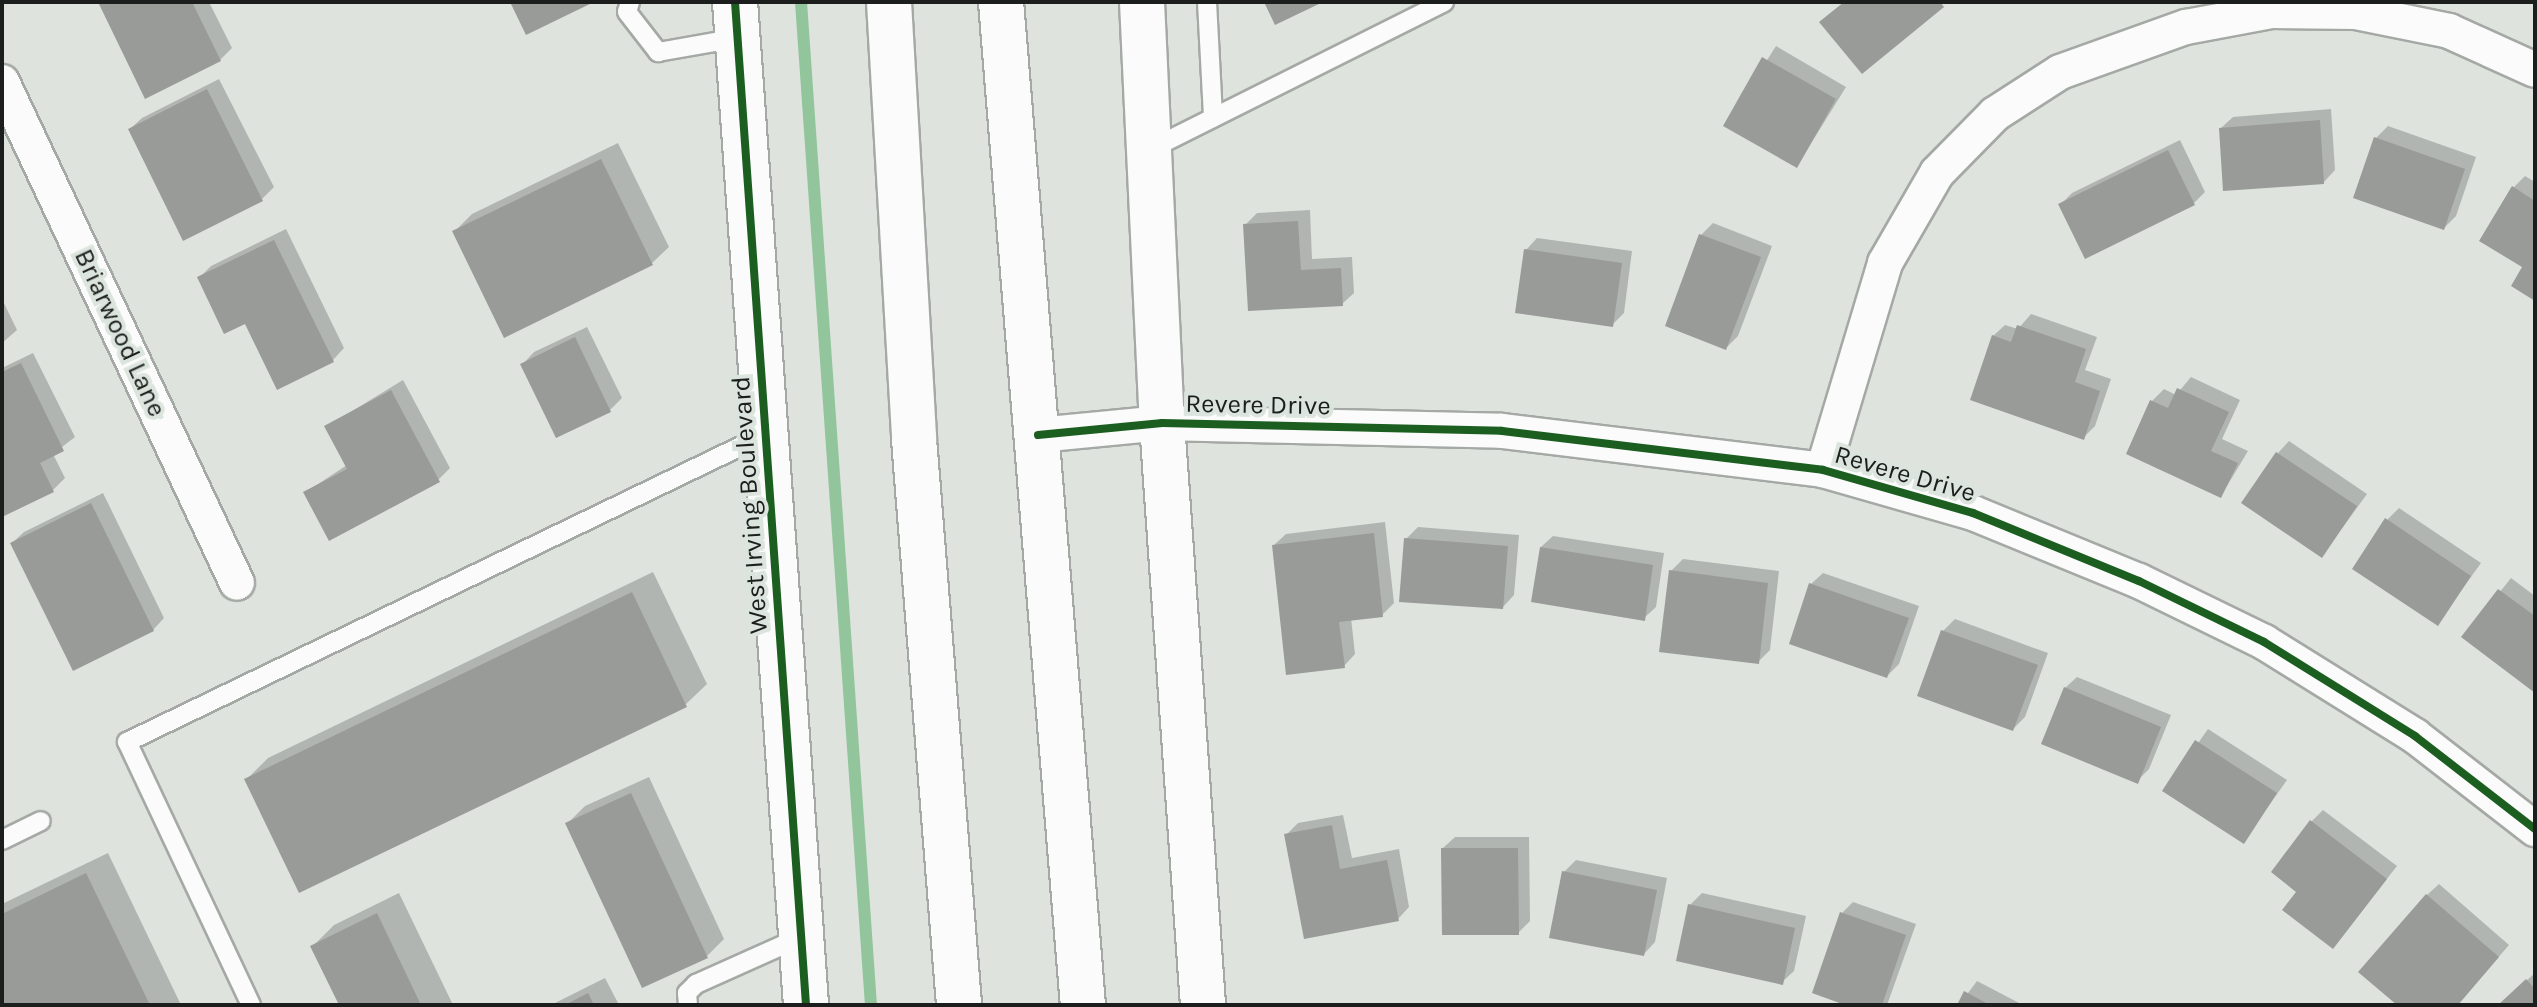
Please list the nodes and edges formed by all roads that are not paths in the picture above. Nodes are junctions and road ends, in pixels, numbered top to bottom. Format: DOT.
graph roads {
  1 [pos="630,2"];
  2 [pos="889,2"];
  3 [pos="1001,2"];
  4 [pos="1142,2"];
  5 [pos="1207,2"];
  6 [pos="1444,2"];
  7 [pos="736,20"];
  8 [pos="2535,70"];
  9 [pos="2,82"];
  10 [pos="1213,118"];
  11 [pos="1149,150"];
  12 [pos="1162,423"];
  13 [pos="766,434"];
  14 [pos="1038,435"];
  15 [pos="1823,470"];
  16 [pos="237,583"];
  17 [pos="41,821"];
  18 [pos="2535,829"];
  19 [pos="2,840"];
  20 [pos="801,937"];
  21 [pos="251,1005"];
  22 [pos="688,1005"];
  23 [pos="806,1005"];
  24 [pos="959,1005"];
  25 [pos="1083,1005"];
  26 [pos="1203,1005"];
  1 -- 7 [label="lane"];
  2 -- 24 [label="main road"];
  3 -- 14 [label="main road"];
  4 -- 11 [label="main road"];
  5 -- 10 [label="lane"];
  6 -- 10 [label="lane"];
  7 -- 13 [label="main road, West Irving Boulevard"];
  8 -- 15 [label="street"];
  9 -- 16 [label="street, Briarwood Lane"];
  10 -- 11 [label="lane"];
  11 -- 12 [label="main road"];
  12 -- 14 [label="street, Revere Drive"];
  12 -- 15 [label="street, Revere Drive"];
  12 -- 26 [label="main road"];
  13 -- 20 [label="main road, West Irving Boulevard"];
  13 -- 21 [label="lane"];
  14 -- 25 [label="main road"];
  15 -- 18 [label="street, Revere Drive"];
  17 -- 19 [label="lane"];
  20 -- 22 [label="lane"];
  20 -- 23 [label="main road, West Irving Boulevard"];
}
